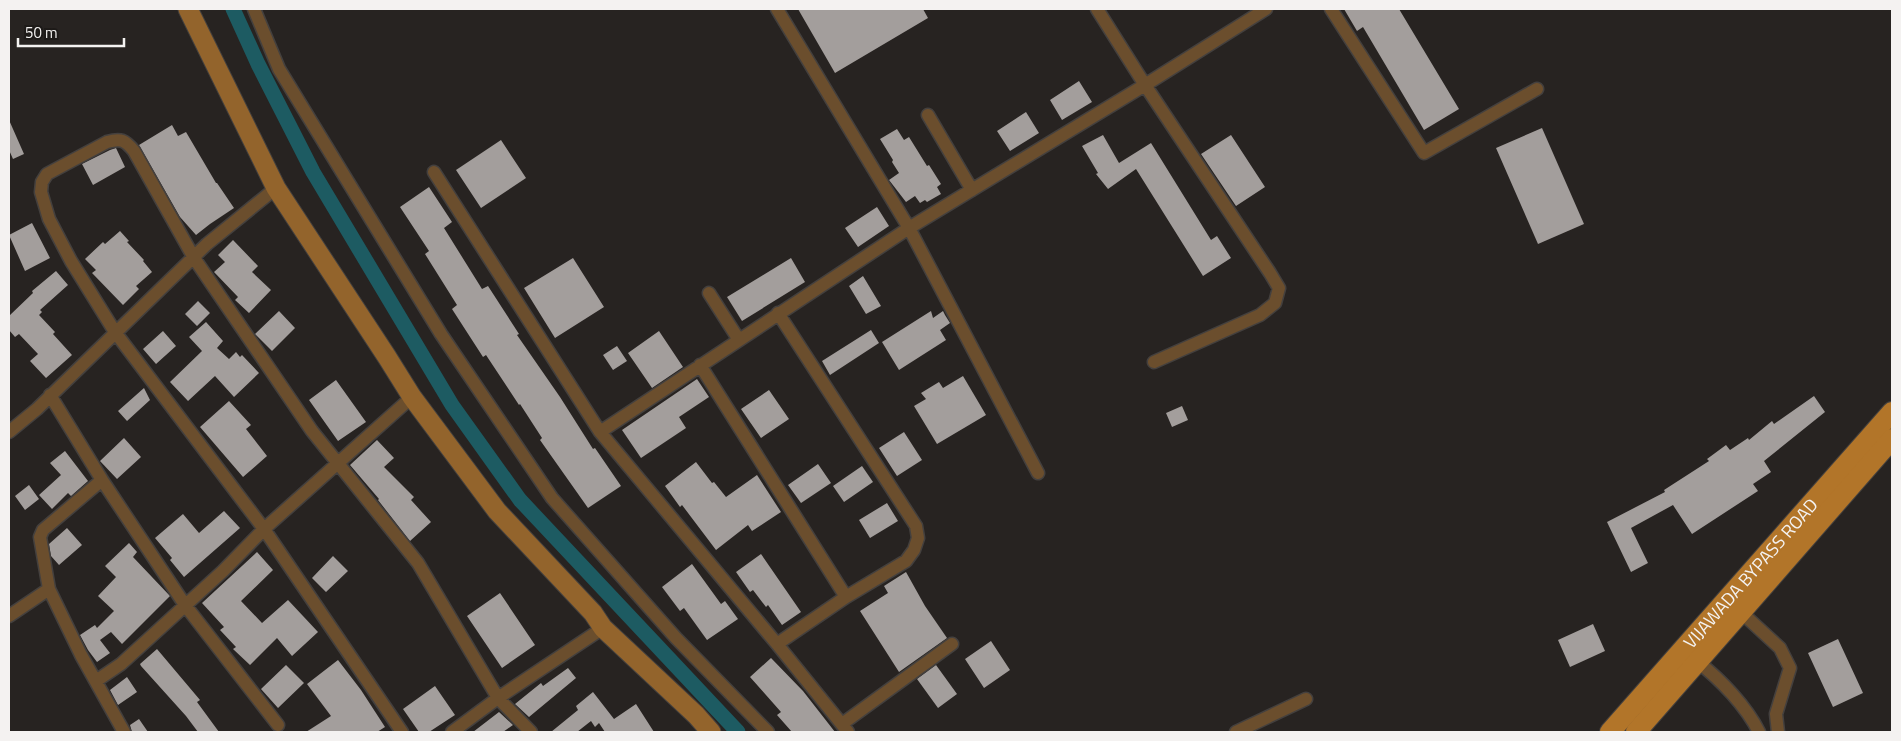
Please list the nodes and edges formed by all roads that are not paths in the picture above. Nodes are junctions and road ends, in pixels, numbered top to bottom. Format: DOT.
graph roads {
  1 [pos="188,9"];
  2 [pos="254,9"];
  3 [pos="777,9"];
  4 [pos="1097,9"];
  5 [pos="1266,9"];
  6 [pos="1330,9"];
  7 [pos="1145,85"];
  8 [pos="1537,89"];
  9 [pos="928,115"];
  10 [pos="434,172"];
  11 [pos="276,188"];
  12 [pos="972,190"];
  13 [pos="909,228"];
  14 [pos="194,258"];
  15 [pos="709,293"];
  16 [pos="778,313"];
  17 [pos="115,332"];
  18 [pos="739,340"];
  19 [pos="1154,362"];
  20 [pos="700,365"];
  21 [pos="50,395"];
  22 [pos="412,397"];
  23 [pos="1892,412"];
  24 [pos="9,432"];
  25 [pos="600,432"];
  26 [pos="1892,439"];
  27 [pos="338,464"];
  28 [pos="1038,473"];
  29 [pos="102,480"];
  30 [pos="264,529"];
  31 [pos="49,589"];
  32 [pos="846,597"];
  33 [pos="185,605"];
  34 [pos="1742,613"];
  35 [pos="9,616"];
  36 [pos="603,628"];
  37 [pos="777,644"];
  38 [pos="952,644"];
  39 [pos="1698,662"];
  40 [pos="96,681"];
  41 [pos="498,698"];
  42 [pos="1306,699"];
  43 [pos="278,725"];
  44 [pos="845,728"];
  45 [pos="1252,729"];
  46 [pos="124,732"];
  47 [pos="402,732"];
  48 [pos="452,732"];
  49 [pos="531,732"];
  50 [pos="711,732"];
  51 [pos="768,732"];
  52 [pos="1236,732"];
  53 [pos="1610,732"];
  54 [pos="1636,732"];
  55 [pos="1759,732"];
  56 [pos="1778,732"];
  1 -- 11 [label="street"];
  2 -- 51 [label="street"];
  3 -- 13 [label="street"];
  4 -- 7 [label="street"];
  5 -- 7 [label="street"];
  6 -- 8 [label="street"];
  7 -- 12 [label="street"];
  7 -- 19 [label="street"];
  9 -- 12 [label="street"];
  10 -- 25 [label="street"];
  11 -- 14 [label="street"];
  11 -- 22 [label="street"];
  12 -- 13 [label="street"];
  13 -- 16 [label="street"];
  13 -- 28 [label="street"];
  14 -- 17 [label="street"];
  14 -- 17 [label="street"];
  14 -- 27 [label="street"];
  15 -- 18 [label="street"];
  16 -- 18 [label="street"];
  16 -- 32 [label="street"];
  17 -- 21 [label="street"];
  17 -- 30 [label="street"];
  18 -- 20 [label="street"];
  20 -- 25 [label="street"];
  20 -- 32 [label="street"];
  21 -- 24 [label="street"];
  21 -- 29 [label="street"];
  22 -- 27 [label="street"];
  22 -- 36 [label="street"];
  23 -- 53 [label="main road, VIJAWADA BYPASS ROAD"];
  25 -- 37 [label="street"];
  26 -- 34 [label="main road, VIJAWADA BYPASS ROAD"];
  27 -- 30 [label="street"];
  27 -- 41 [label="street"];
  29 -- 31 [label="street"];
  29 -- 33 [label="street"];
  30 -- 33 [label="street"];
  30 -- 47 [label="street"];
  31 -- 35 [label="street"];
  31 -- 40 [label="street"];
  32 -- 37 [label="street"];
  33 -- 40 [label="street"];
  33 -- 43 [label="street"];
  34 -- 39 [label="main road, VIJAWADA BYPASS ROAD"];
  34 -- 56 [label="street"];
  36 -- 41 [label="street"];
  36 -- 50 [label="street"];
  37 -- 44 [label="street"];
  38 -- 44 [label="street"];
  39 -- 54 [label="main road, VIJAWADA BYPASS ROAD"];
  39 -- 55 [label="street"];
  40 -- 46 [label="street"];
  41 -- 48 [label="street"];
  41 -- 49 [label="street"];
  42 -- 45 [label="street"];
  45 -- 52 [label="street"];
}
